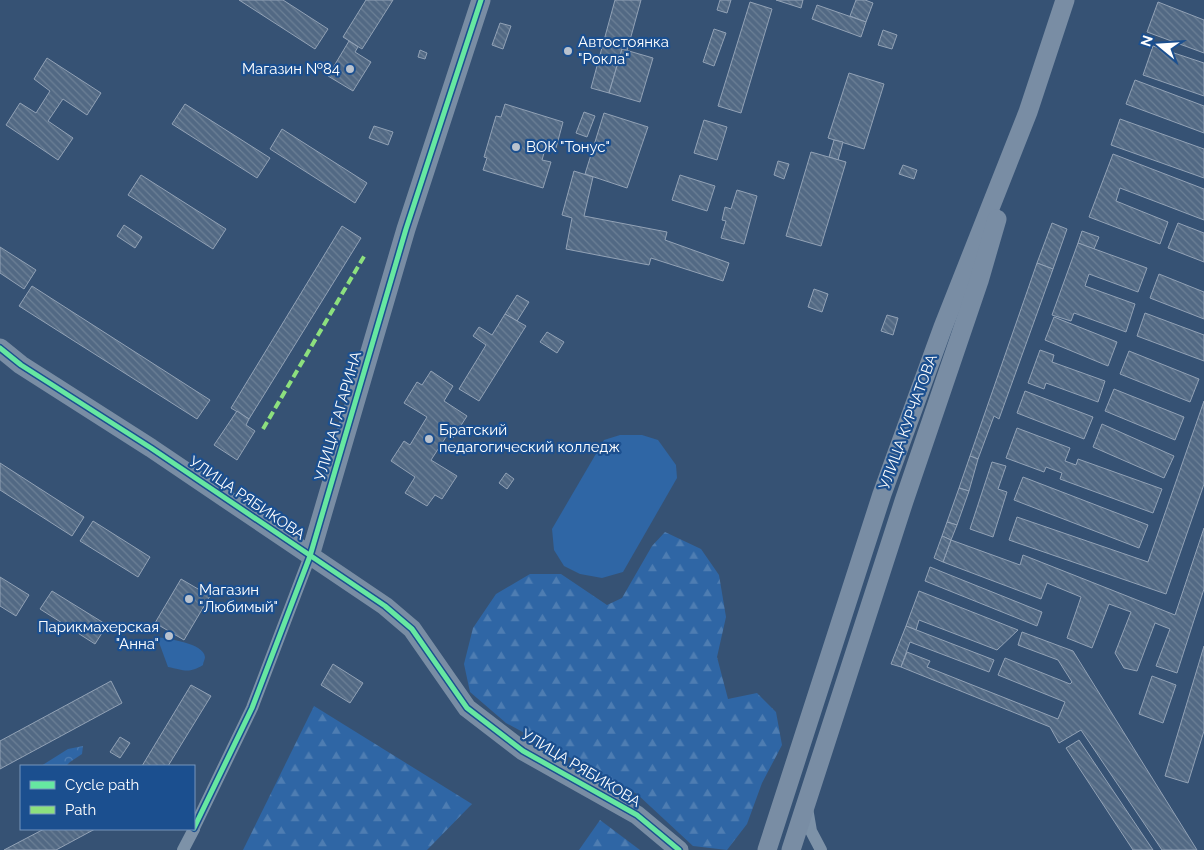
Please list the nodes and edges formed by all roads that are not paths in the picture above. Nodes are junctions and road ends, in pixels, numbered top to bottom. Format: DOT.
graph roads {
  1 [pos="481,0"];
  2 [pos="1065,0"];
  3 [pos="1028,112"];
  4 [pos="0,348"];
  5 [pos="0,356"];
  6 [pos="20,365"];
  7 [pos="882,494"];
  8 [pos="904,501"];
  9 [pos="310,556"];
  10 [pos="806,805"];
  11 [pos="195,826"];
  12 [pos="193,830"];
  13 [pos="183,850"];
  14 [pos="679,850"];
  15 [pos="767,850"];
  16 [pos="792,850"];
  17 [pos="821,850"];
  1 -- 9 [label="main road, УЛИЦА ГАГАРИНА"];
  2 -- 3 [label="main road, УЛИЦА КУРЧАТОВА"];
  3 -- 7 [label="main road, УЛИЦА КУРЧАТОВА"];
  3 -- 8 [label="main road"];
  4 -- 6 [label="main road, УЛИЦА РЯБИКОВА"];
  5 -- 6 [label="main road, УЛИЦА РЯБИКОВА"];
  6 -- 9 [label="main road, УЛИЦА РЯБИКОВА"];
  7 -- 8 [label="main road"];
  7 -- 15 [label="main road, УЛИЦА КУРЧАТОВА"];
  8 -- 10 [label="main road"];
  9 -- 11 [label="street, УЛИЦА ГАГАРИНА"];
  9 -- 14 [label="main road, УЛИЦА РЯБИКОВА"];
  10 -- 16 [label="main road"];
  10 -- 17 [label="street"];
  12 -- 13 [label="street, УЛИЦА ГАГАРИНА"];
}
